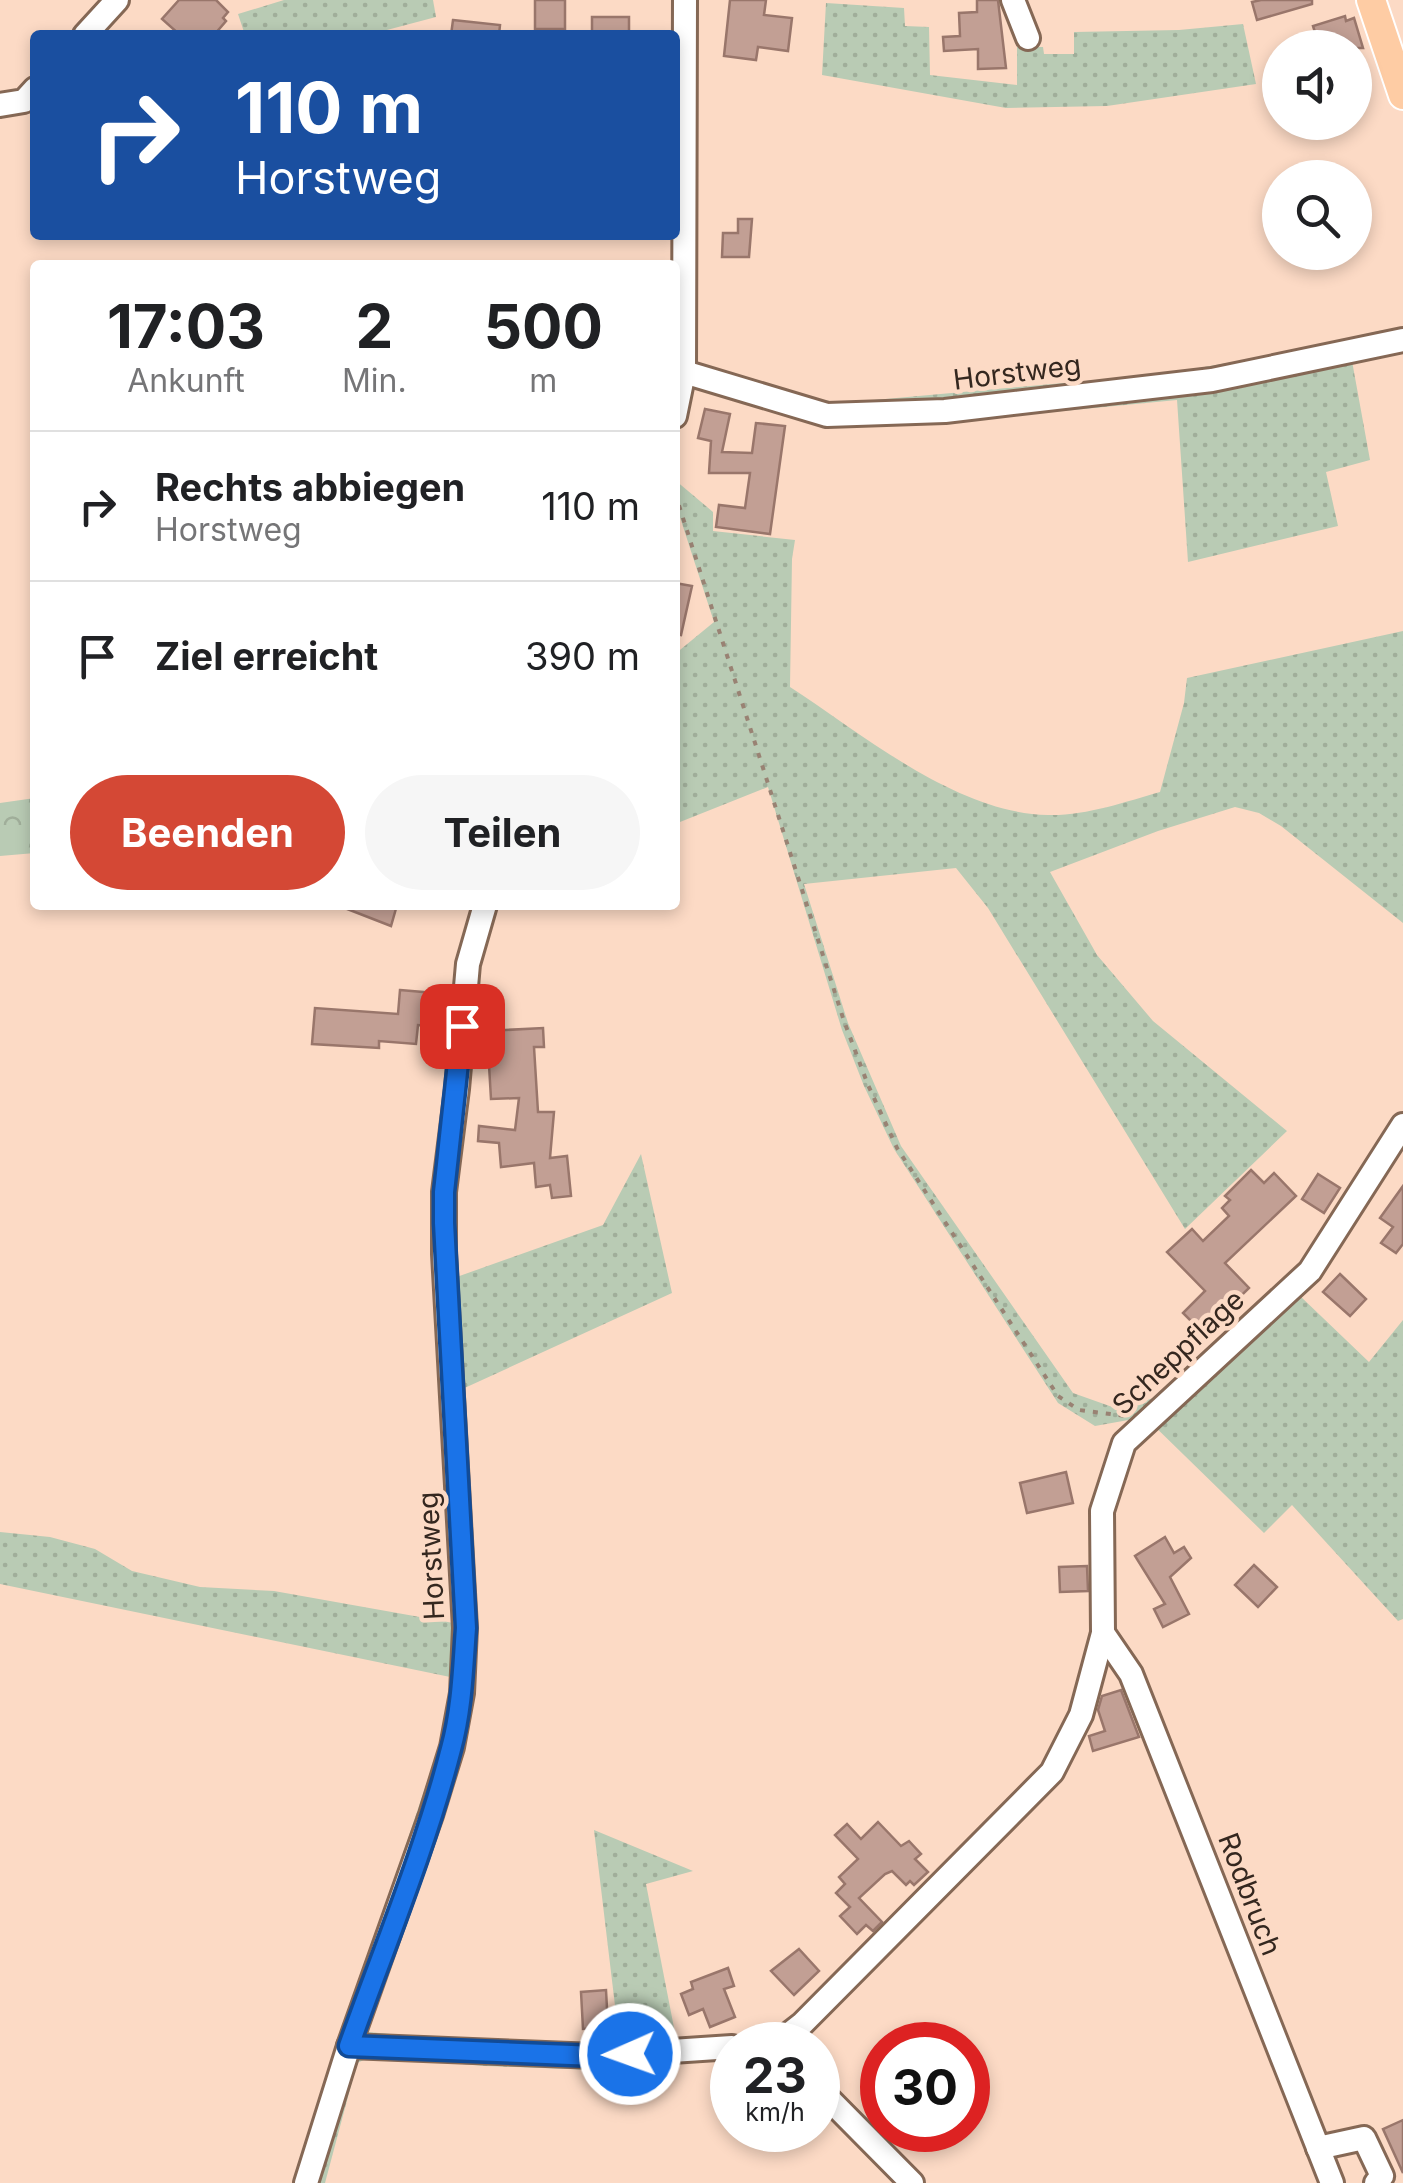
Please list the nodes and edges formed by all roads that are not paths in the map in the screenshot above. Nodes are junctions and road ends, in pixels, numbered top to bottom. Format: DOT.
graph roads {
  1 [pos="117,0"];
  2 [pos="685,0"];
  3 [pos="1014,0"];
  4 [pos="1371,0"];
  5 [pos="90,30"];
  6 [pos="1028,38"];
  7 [pos="30,94"];
  8 [pos="1403,95"];
  9 [pos="0,105"];
  10 [pos="1403,340"];
  11 [pos="684,372"];
  12 [pos="680,392"];
  13 [pos="484,910"];
  14 [pos="1403,1126"];
  15 [pos="1103,1633"];
  16 [pos="1120,1655"];
  17 [pos="1096,1662"];
  18 [pos="804,2022"];
  19 [pos="349,2046"];
  20 [pos="710,2048"];
  21 [pos="840,2110"];
  22 [pos="1318,2148"];
  23 [pos="306,2183"];
  24 [pos="912,2183"];
  25 [pos="1332,2183"];
  26 [pos="1376,2183"];
  1 -- 5 [label="street"];
  2 -- 11 [label="street"];
  3 -- 6 [label="street"];
  4 -- 8 [label="main road"];
  7 -- 9 [label="street"];
  10 -- 11 [label="street, Horstweg"];
  11 -- 12 [label="street"];
  13 -- 19 [label="street, Horstweg"];
  14 -- 15 [label="street, Scheppflage"];
  15 -- 16 [label="street, Rodbruch"];
  15 -- 17 [label="street, Scheppflage"];
  16 -- 17 [label="street"];
  16 -- 22 [label="street, Rodbruch"];
  17 -- 18 [label="street, Scheppflage"];
  19 -- 20 [label="street"];
  19 -- 23 [label="street, Horstweg"];
  21 -- 24 [label="street"];
  22 -- 25 [label="street, Rodbruch"];
  22 -- 26 [label="street"];
}
